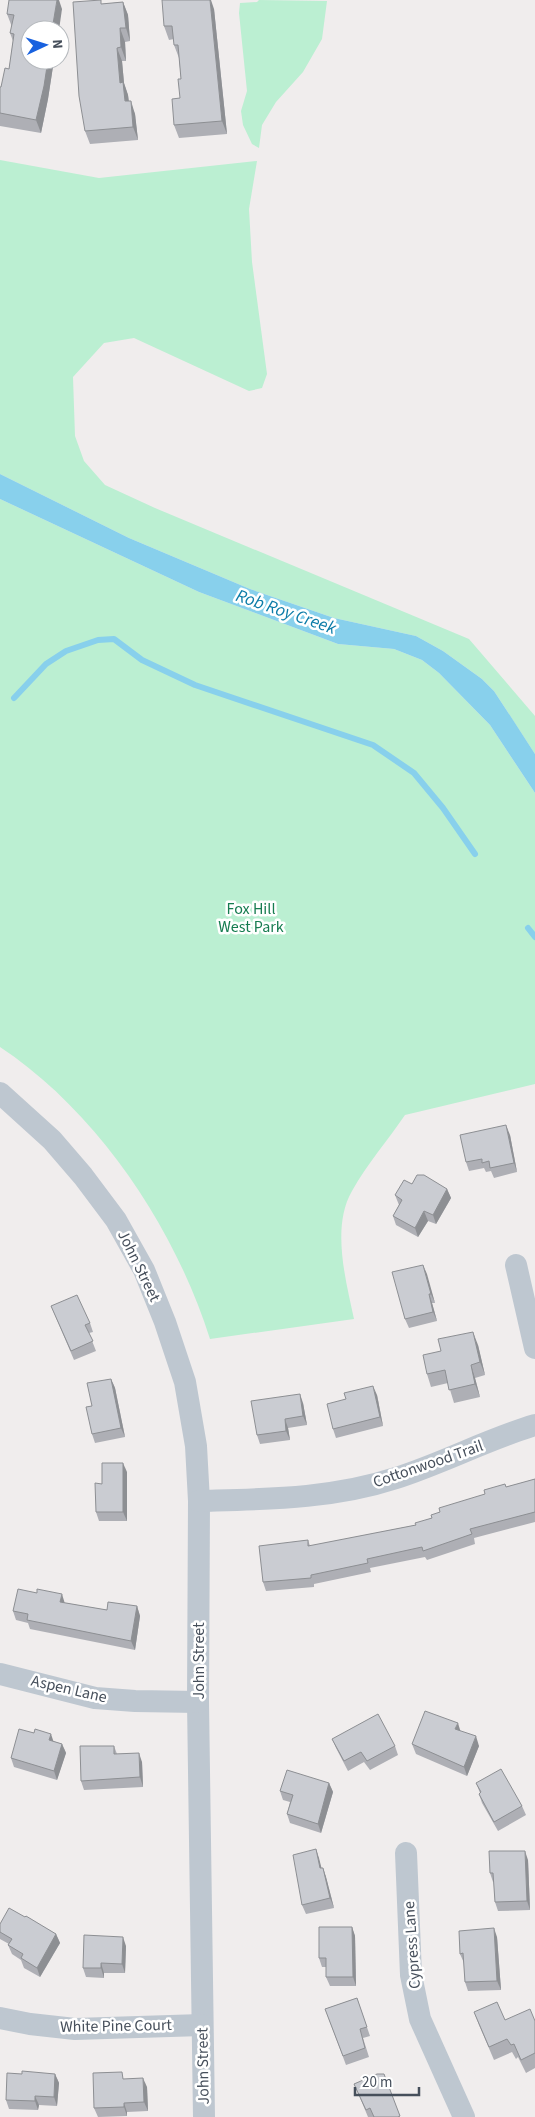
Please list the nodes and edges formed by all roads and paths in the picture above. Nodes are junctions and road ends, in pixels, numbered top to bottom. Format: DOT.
graph roads {
  1 [pos="0,1093"];
  2 [pos="516,1264"];
  3 [pos="535,1348"];
  4 [pos="535,1425"];
  5 [pos="199,1501"];
  6 [pos="0,1674"];
  7 [pos="198,1702"];
  8 [pos="406,1853"];
  9 [pos="0,2018"];
  10 [pos="202,2025"];
  11 [pos="204,2117"];
  12 [pos="464,2117"];
  1 -- 5 [label="street, John Street"];
  2 -- 3 [label="street"];
  4 -- 5 [label="street, Cottonwood Trail"];
  5 -- 7 [label="street, John Street"];
  6 -- 7 [label="street, Aspen Lane"];
  7 -- 10 [label="street, John Street"];
  8 -- 12 [label="street, Cypress Lane"];
  9 -- 10 [label="street, White Pine Court"];
  10 -- 11 [label="street, John Street"];
}
